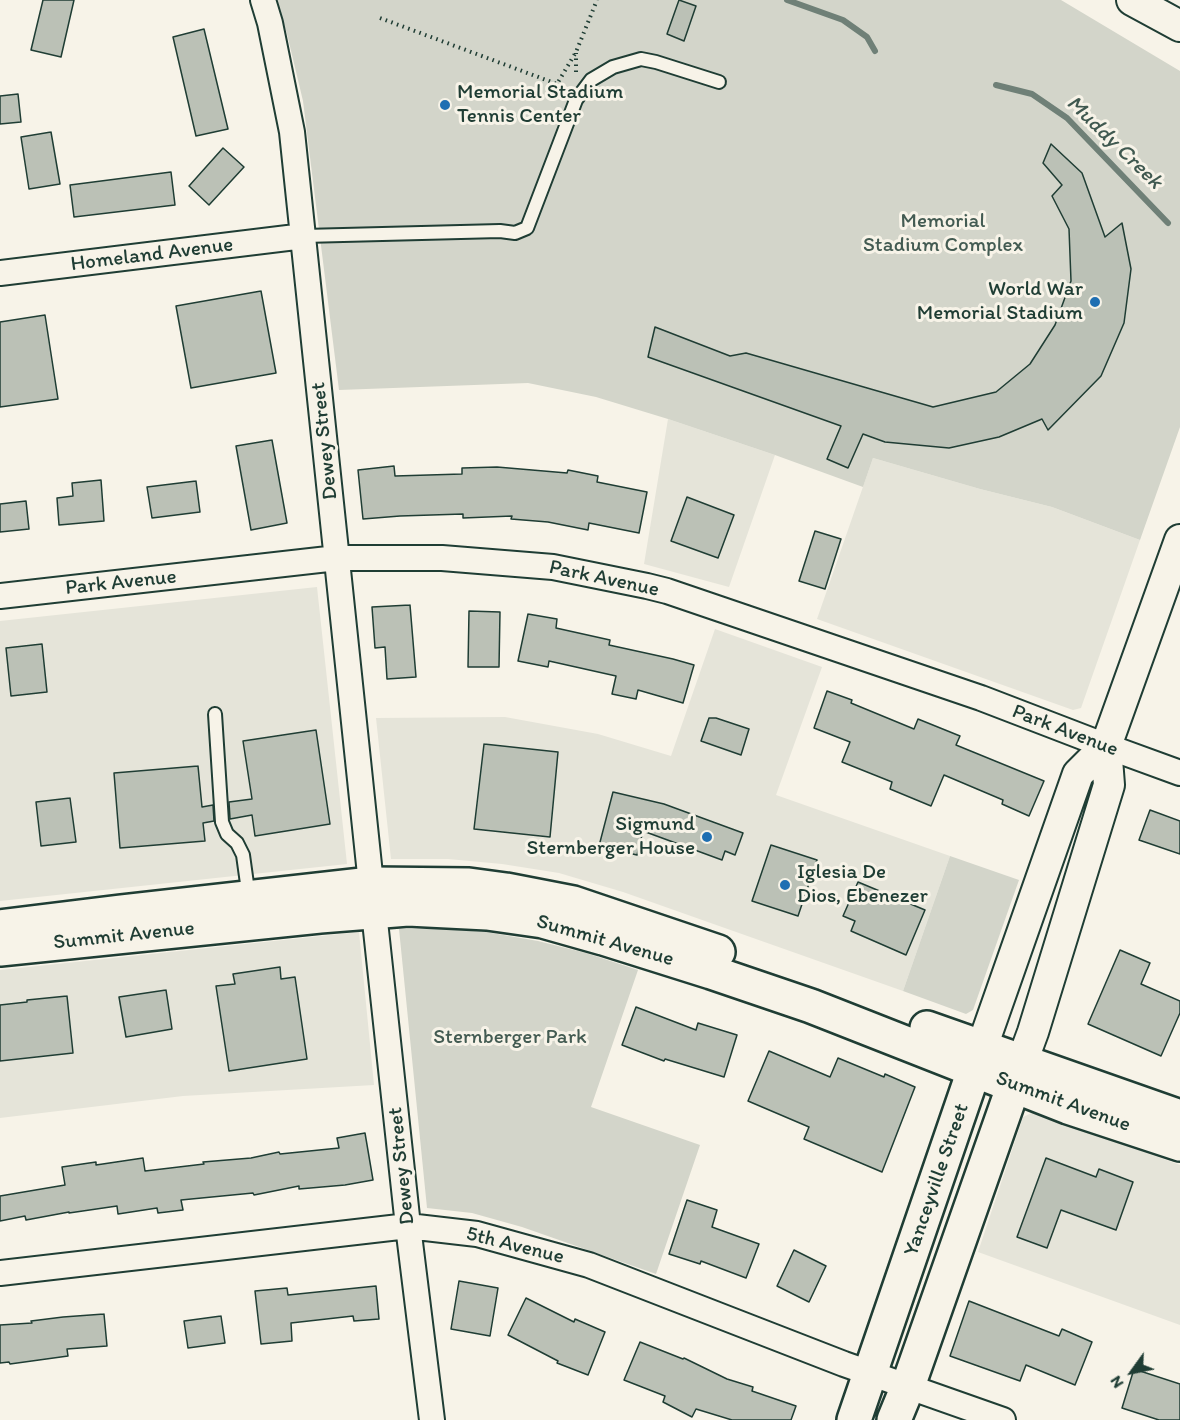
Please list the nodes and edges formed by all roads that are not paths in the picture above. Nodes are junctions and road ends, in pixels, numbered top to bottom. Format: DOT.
graph roads {
  1 [pos="263,0"];
  2 [pos="1132,0"];
  3 [pos="1180,26"];
  4 [pos="719,82"];
  5 [pos="304,236"];
  6 [pos="0,273"];
  7 [pos="1180,540"];
  8 [pos="337,558"];
  9 [pos="0,596"];
  10 [pos="215,714"];
  11 [pos="1106,747"];
  12 [pos="1180,773"];
  13 [pos="249,898"];
  14 [pos="372,898"];
  15 [pos="0,927"];
  16 [pos="0,949"];
  17 [pos="979,1059"];
  18 [pos="1018,1074"];
  19 [pos="1180,1117"];
  20 [pos="1180,1144"];
  21 [pos="408,1226"];
  22 [pos="0,1273"];
  23 [pos="871,1374"];
  24 [pos="908,1386"];
  25 [pos="432,1420"];
  26 [pos="854,1420"];
  27 [pos="894,1420"];
  28 [pos="1003,1420"];
  1 -- 5 [label="street, Dewey Street"];
  2 -- 3 [label="street"];
  4 -- 5 [label="lane"];
  5 -- 6 [label="street, Homeland Avenue"];
  5 -- 8 [label="street, Dewey Street"];
  7 -- 11 [label="street, Yanceyville Street"];
  8 -- 9 [label="street, Park Avenue"];
  8 -- 11 [label="street, Park Avenue"];
  8 -- 14 [label="street, Dewey Street"];
  10 -- 13 [label="lane"];
  11 -- 12 [label="street, Park Avenue"];
  11 -- 17 [label="street, Yanceyville Street"];
  11 -- 18 [label="street, Yanceyville Street"];
  13 -- 14 [label="main road, Summit Avenue"];
  13 -- 15 [label="main road, Summit Avenue"];
  14 -- 16 [label="main road, Summit Avenue"];
  14 -- 17 [label="main road, Summit Avenue"];
  14 -- 21 [label="street, Dewey Street"];
  17 -- 18 [label="main road, Summit Avenue"];
  17 -- 23 [label="main road, Yanceyville Street"];
  18 -- 19 [label="main road, Summit Avenue"];
  18 -- 20 [label="main road, Summit Avenue"];
  18 -- 24 [label="main road, Yanceyville Street"];
  21 -- 22 [label="street, 5th Avenue"];
  21 -- 23 [label="street, 5th Avenue"];
  21 -- 25 [label="street, Dewey Street"];
  23 -- 24 [label="street, 5th Avenue"];
  23 -- 26 [label="main road, Yanceyville Street"];
  24 -- 27 [label="main road, Yanceyville Street"];
  24 -- 28 [label="street, 5th Avenue"];
}
